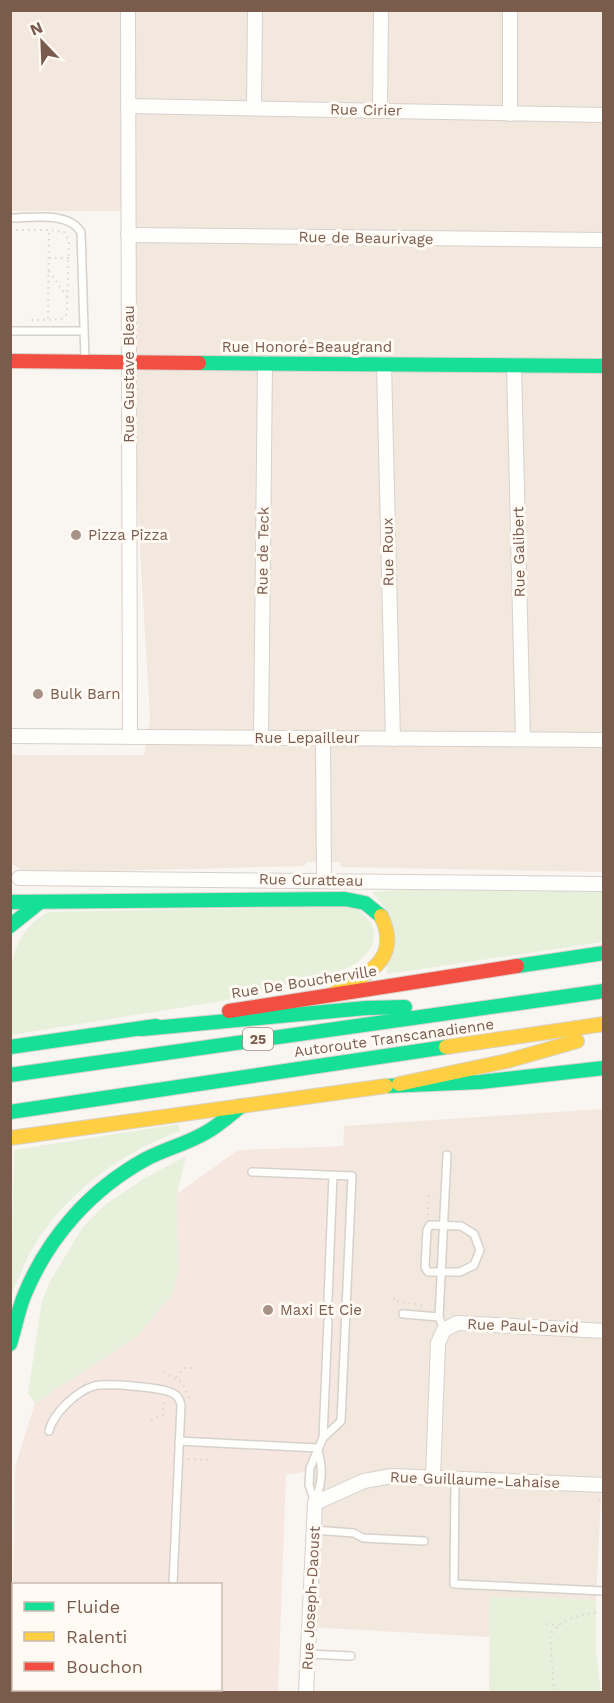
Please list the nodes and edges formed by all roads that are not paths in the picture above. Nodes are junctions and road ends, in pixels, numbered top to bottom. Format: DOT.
graph roads {
  1 [pos="128,10"];
  2 [pos="255,10"];
  3 [pos="381,10"];
  4 [pos="510,10"];
  5 [pos="128,106"];
  6 [pos="254,108"];
  7 [pos="380,110"];
  8 [pos="510,114"];
  9 [pos="603,115"];
  10 [pos="10,218"];
  11 [pos="128,235"];
  12 [pos="603,240"];
  13 [pos="10,331"];
  14 [pos="82,331"];
  15 [pos="10,362"];
  16 [pos="85,362"];
  17 [pos="129,362"];
  18 [pos="265,363"];
  19 [pos="384,364"];
  20 [pos="514,365"];
  21 [pos="603,366"];
  22 [pos="10,736"];
  23 [pos="130,737"];
  24 [pos="261,738"];
  25 [pos="322,739"];
  26 [pos="393,739"];
  27 [pos="523,739"];
  28 [pos="603,740"];
  29 [pos="19,878"];
  30 [pos="324,880"];
  31 [pos="603,884"];
  32 [pos="10,902"];
  33 [pos="39,902"];
  34 [pos="10,927"];
  35 [pos="603,953"];
  36 [pos="603,991"];
  37 [pos="333,994"];
  38 [pos="506,1006"];
  39 [pos="603,1024"];
  40 [pos="142,1029"];
  41 [pos="603,1034"];
  42 [pos="10,1047"];
  43 [pos="603,1068"];
  44 [pos="10,1075"];
  45 [pos="399,1084"];
  46 [pos="241,1106"];
  47 [pos="10,1112"];
  48 [pos="10,1138"];
  49 [pos="447,1155"];
  50 [pos="252,1172"];
  51 [pos="333,1175"];
  52 [pos="443,1226"];
  53 [pos="441,1273"];
  54 [pos="328,1299"];
  55 [pos="403,1314"];
  56 [pos="328,1321"];
  57 [pos="441,1323"];
  58 [pos="603,1331"];
  59 [pos="10,1344"];
  60 [pos="49,1431"];
  61 [pos="323,1438"];
  62 [pos="179,1441"];
  63 [pos="317,1448"];
  64 [pos="433,1477"];
  65 [pos="455,1478"];
  66 [pos="603,1485"];
  67 [pos="315,1503"];
  68 [pos="314,1530"];
  69 [pos="424,1541"];
  70 [pos="173,1583"];
  71 [pos="603,1592"];
  72 [pos="308,1654"];
  73 [pos="351,1656"];
  74 [pos="306,1692"];
  1 -- 5 [label="street, Rue Gustave Bleau"];
  2 -- 6 [label="street"];
  3 -- 7 [label="street"];
  4 -- 8 [label="street"];
  5 -- 6 [label="street, Rue Cirier"];
  5 -- 11 [label="street, Rue Gustave Bleau"];
  6 -- 7 [label="street, Rue Cirier"];
  7 -- 8 [label="street, Rue Cirier"];
  8 -- 9 [label="street, Rue Cirier"];
  10 -- 14 [label="lane"];
  11 -- 12 [label="street, Rue de Beaurivage"];
  11 -- 17 [label="street, Rue Gustave Bleau"];
  13 -- 14 [label="lane"];
  14 -- 16 [label="lane"];
  15 -- 16 [label="main road, Rue Honoré-Beaugrand"];
  16 -- 17 [label="main road, Rue Honoré-Beaugrand"];
  17 -- 18 [label="main road, Rue Honoré-Beaugrand"];
  17 -- 23 [label="street, Rue Gustave Bleau"];
  18 -- 19 [label="main road, Rue Honoré-Beaugrand"];
  18 -- 24 [label="street, Rue de Teck"];
  19 -- 20 [label="main road, Rue Honoré-Beaugrand"];
  19 -- 26 [label="street, Rue Roux"];
  20 -- 21 [label="main road, Rue Honoré-Beaugrand"];
  20 -- 27 [label="street, Rue Galibert"];
  22 -- 23 [label="street, Rue Lepailleur"];
  23 -- 24 [label="street, Rue Lepailleur"];
  24 -- 25 [label="street, Rue Lepailleur"];
  25 -- 26 [label="street, Rue Lepailleur"];
  25 -- 30 [label="street"];
  26 -- 27 [label="street, Rue Lepailleur"];
  27 -- 28 [label="street, Rue Lepailleur"];
  29 -- 30 [label="street, Rue Curatteau"];
  30 -- 31 [label="street, Rue Curatteau"];
  32 -- 33 [label="main road"];
  33 -- 34 [label="main road"];
  33 -- 37 [label="main road"];
  35 -- 37 [label="main road, Rue De Boucherville"];
  36 -- 38 [label="main road, Autoroute Transcanadienne / 25"];
  37 -- 40 [label="main road, Rue De Boucherville"];
  38 -- 40 [label="main road"];
  38 -- 44 [label="main road, Autoroute Transcanadienne / 25"];
  39 -- 47 [label="main road, Autoroute Transcanadienne / 25"];
  40 -- 42 [label="main road, Rue De Boucherville"];
  41 -- 45 [label="main road"];
  43 -- 45 [label="main road"];
  45 -- 46 [label="main road"];
  46 -- 48 [label="main road"];
  46 -- 59 [label="main road"];
  49 -- 52 [label="lane"];
  50 -- 51 [label="lane"];
  51 -- 54 [label="lane"];
  51 -- 61 [label="lane"];
  52 -- 53 [label="lane"];
  52 -- 53 [label="lane"];
  52 -- 53 [label="lane"];
  53 -- 57 [label="lane"];
  55 -- 57 [label="lane"];
  56 -- 61 [label="lane"];
  57 -- 58 [label="street, Rue Paul-David"];
  57 -- 64 [label="street"];
  60 -- 62 [label="lane"];
  61 -- 63 [label="lane"];
  62 -- 63 [label="lane"];
  62 -- 70 [label="lane"];
  63 -- 67 [label="lane"];
  63 -- 67 [label="lane"];
  64 -- 65 [label="street, Rue Guillaume-Lahaise"];
  64 -- 67 [label="street, Rue Guillaume-Lahaise"];
  65 -- 66 [label="street, Rue Guillaume-Lahaise"];
  65 -- 71 [label="lane"];
  67 -- 68 [label="street, Rue Joseph-Daoust"];
  68 -- 69 [label="lane"];
  68 -- 72 [label="street, Rue Joseph-Daoust"];
  72 -- 73 [label="lane"];
  72 -- 74 [label="street, Rue Joseph-Daoust"];
}
